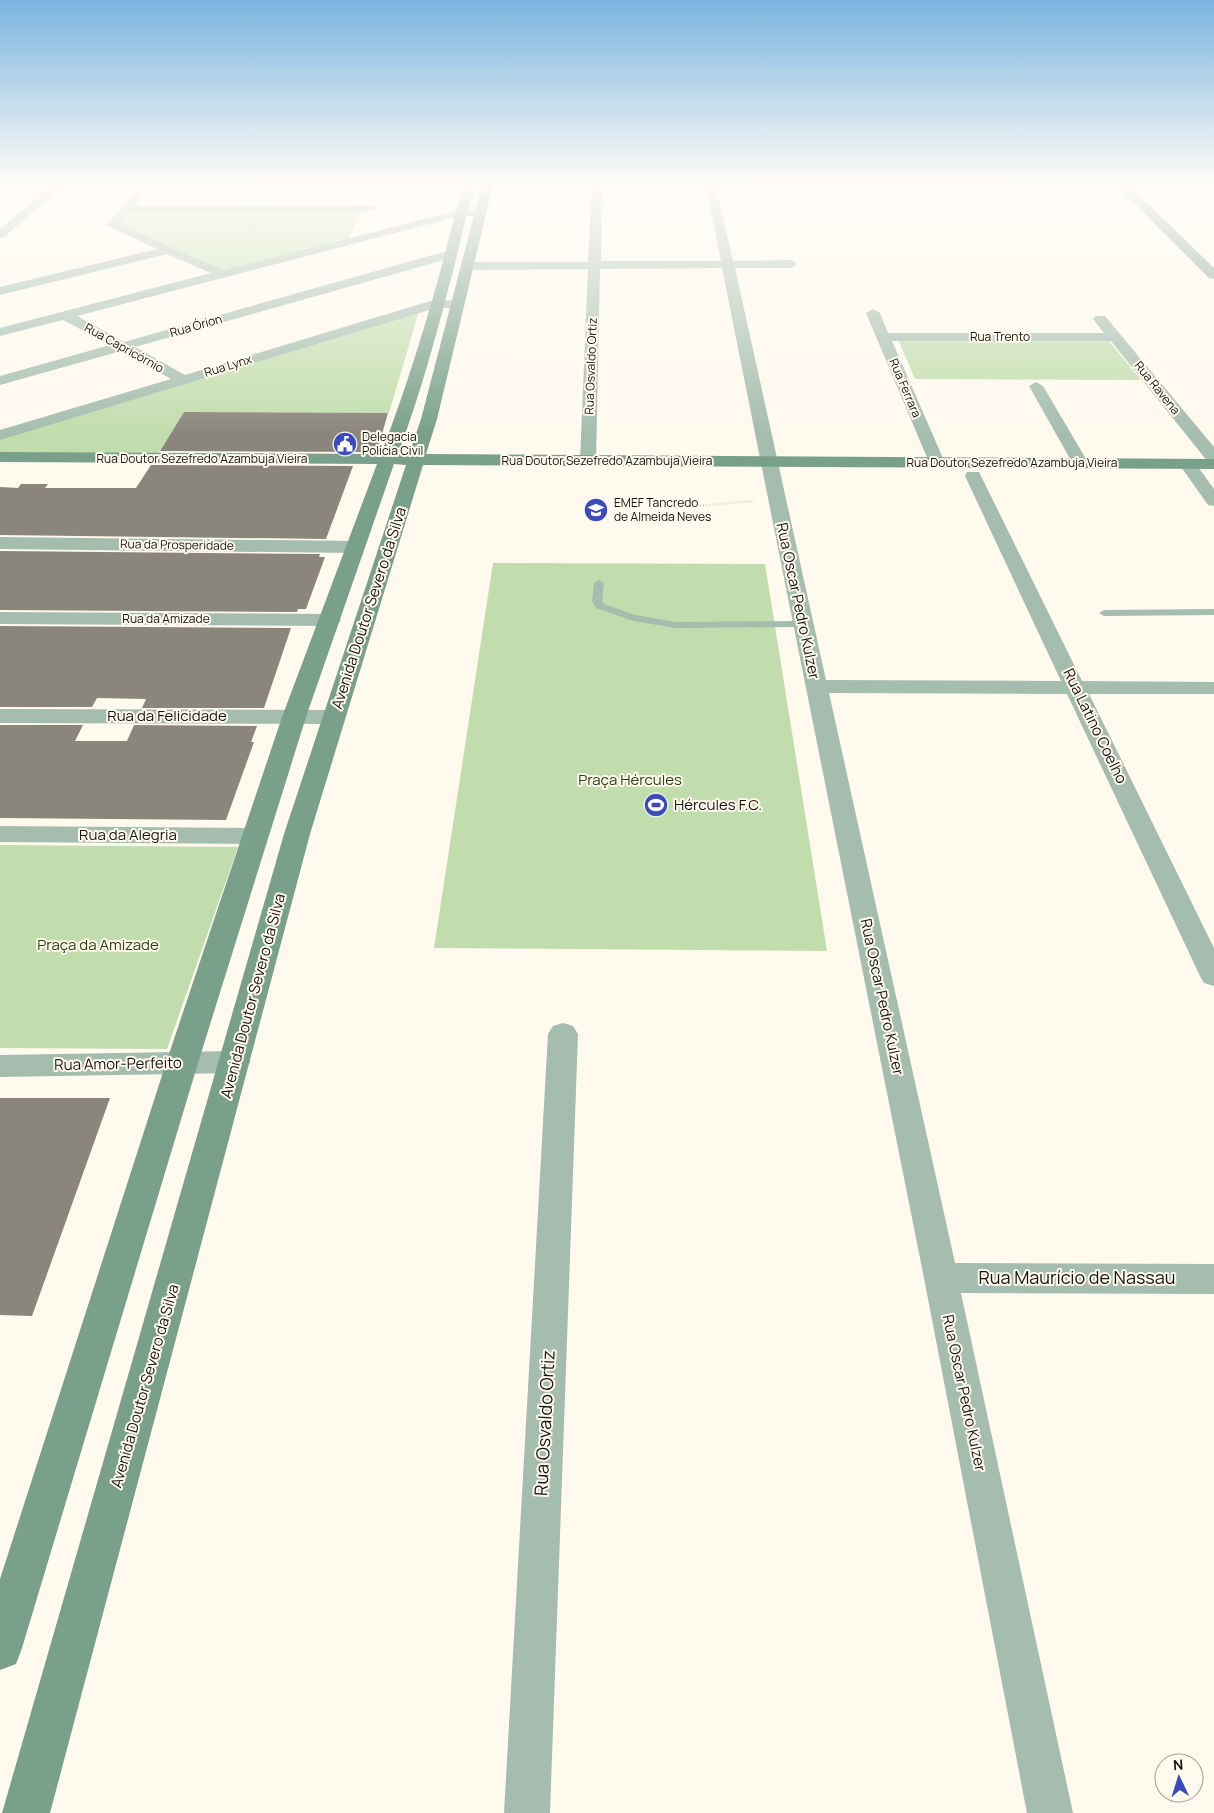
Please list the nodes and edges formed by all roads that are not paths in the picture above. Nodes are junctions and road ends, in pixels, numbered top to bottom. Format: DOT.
graph roads {
  1 [pos="595,265"];
  2 [pos="103,266"];
  3 [pos="204,266"];
  4 [pos="255,266"];
  5 [pos="410,266"];
  6 [pos="447,266"];
  7 [pos="467,266"];
  8 [pos="517,266"];
  9 [pos="728,266"];
  10 [pos="1204,266"];
  11 [pos="223,274"];
  12 [pos="10,275"];
  13 [pos="1214,275"];
  14 [pos="60,276"];
  15 [pos="0,291"];
  16 [pos="435,304"];
  17 [pos="458,304"];
  18 [pos="873,313"];
  19 [pos="65,315"];
  20 [pos="1100,319"];
  21 [pos="0,332"];
  22 [pos="884,337"];
  23 [pos="1116,337"];
  24 [pos="122,347"];
  25 [pos="184,380"];
  26 [pos="0,382"];
  27 [pos="1036,386"];
  28 [pos="403,419"];
  29 [pos="429,419"];
  30 [pos="0,435"];
  31 [pos="0,457"];
  32 [pos="1214,458"];
  33 [pos="588,461"];
  34 [pos="937,463"];
  35 [pos="1081,464"];
  36 [pos="1214,464"];
  37 [pos="197,465"];
  38 [pos="399,466"];
  39 [pos="770,469"];
  40 [pos="0,471"];
  41 [pos="1191,471"];
  42 [pos="973,476"];
  43 [pos="1214,477"];
  44 [pos="1214,500"];
  45 [pos="0,543"];
  46 [pos="354,547"];
  47 [pos="599,582"];
  48 [pos="1214,612"];
  49 [pos="1104,613"];
  50 [pos="0,618"];
  51 [pos="332,620"];
  52 [pos="803,624"];
  53 [pos="816,686"];
  54 [pos="1076,687"];
  55 [pos="1214,688"];
  56 [pos="0,716"];
  57 [pos="294,716"];
  58 [pos="334,717"];
  59 [pos="0,834"];
  60 [pos="256,836"];
  61 [pos="1214,976"];
  62 [pos="563,1034"];
  63 [pos="235,1062"];
  64 [pos="182,1063"];
  65 [pos="0,1066"];
  66 [pos="941,1278"];
  67 [pos="1214,1279"];
  68 [pos="0,1648"];
  69 [pos="26,1813"];
  70 [pos="527,1813"];
  71 [pos="1050,1813"];
  1 -- 33 [label="street, Rua Osvaldo Ortiz"];
  2 -- 14 [label="street"];
  3 -- 11 [label="street"];
  4 -- 11 [label="street"];
  5 -- 24 [label="street, Rua Órion"];
  6 -- 16 [label="street, Avenida Doutor Severo da Silva"];
  7 -- 8 [label="street"];
  7 -- 17 [label="street, Avenida Doutor Severo da Silva"];
  9 -- 39 [label="street, Rua Oscar Pedro Kulzer"];
  10 -- 13 [label="street"];
  11 -- 19 [label="street"];
  12 -- 14 [label="street"];
  14 -- 15 [label="street"];
  16 -- 17 [label="street, Rua Lynx"];
  16 -- 25 [label="street, Rua Lynx"];
  16 -- 28 [label="street, Avenida Doutor Severo da Silva"];
  17 -- 29 [label="street, Avenida Doutor Severo da Silva"];
  18 -- 22 [label="street, Rua Ferrara"];
  19 -- 21 [label="street"];
  19 -- 24 [label="street, Rua Capricórnio"];
  20 -- 23 [label="street, Rua Ravena"];
  22 -- 23 [label="street, Rua Trento"];
  22 -- 34 [label="street, Rua Ferrara"];
  23 -- 32 [label="street, Rua Ravena"];
  24 -- 25 [label="street, Rua Capricórnio"];
  24 -- 26 [label="street, Rua Órion"];
  25 -- 30 [label="street, Rua Lynx"];
  27 -- 35 [label="street"];
  28 -- 29 [label="street"];
  28 -- 38 [label="street, Avenida Doutor Severo da Silva"];
  29 -- 38 [label="street, Avenida Doutor Severo da Silva"];
  31 -- 37 [label="street, Rua Doutor Sezefredo Azambuja Vieira"];
  33 -- 38 [label="street, Rua Doutor Sezefredo Azambuja Vieira"];
  33 -- 39 [label="street, Rua Doutor Sezefredo Azambuja Vieira"];
  34 -- 35 [label="street, Rua Doutor Sezefredo Azambuja Vieira"];
  34 -- 39 [label="street, Rua Doutor Sezefredo Azambuja Vieira"];
  35 -- 41 [label="street, Rua Doutor Sezefredo Azambuja Vieira"];
  36 -- 41 [label="street, Rua Doutor Sezefredo Azambuja Vieira"];
  37 -- 38 [label="street, Rua Doutor Sezefredo Azambuja Vieira"];
  37 -- 40 [label="street, Rua Doutor Sezefredo Azambuja Vieira"];
  38 -- 39 [label="street, Rua Doutor Sezefredo Azambuja Vieira"];
  38 -- 46 [label="street, Avenida Doutor Severo da Silva"];
  38 -- 58 [label="street, Avenida Doutor Severo da Silva"];
  39 -- 42 [label="street, Rua Doutor Sezefredo Azambuja Vieira"];
  39 -- 52 [label="street, Rua Oscar Pedro Kulzer"];
  41 -- 42 [label="street, Rua Doutor Sezefredo Azambuja Vieira"];
  41 -- 43 [label="street, Rua Doutor Sezefredo Azambuja Vieira"];
  41 -- 44 [label="street"];
  42 -- 54 [label="street, Rua Latino Coelho"];
  45 -- 46 [label="street, Rua da Prosperidade"];
  46 -- 51 [label="street, Avenida Doutor Severo da Silva"];
  47 -- 52 [label="lane"];
  48 -- 49 [label="lane"];
  50 -- 51 [label="street, Rua da Amizade"];
  51 -- 57 [label="street, Avenida Doutor Severo da Silva"];
  52 -- 53 [label="street, Rua Oscar Pedro Kulzer"];
  53 -- 54 [label="street"];
  53 -- 66 [label="street, Rua Oscar Pedro Kulzer"];
  54 -- 55 [label="street"];
  54 -- 61 [label="street, Rua Latino Coelho"];
  56 -- 57 [label="street, Rua da Felicidade"];
  57 -- 58 [label="street, Rua da Felicidade"];
  57 -- 60 [label="street, Avenida Doutor Severo da Silva"];
  58 -- 63 [label="street, Avenida Doutor Severo da Silva"];
  59 -- 60 [label="street, Rua da Alegria"];
  60 -- 64 [label="street, Avenida Doutor Severo da Silva"];
  62 -- 70 [label="street, Rua Osvaldo Ortiz"];
  63 -- 64 [label="street, Rua Amor-Perfeito"];
  63 -- 69 [label="street, Avenida Doutor Severo da Silva"];
  64 -- 65 [label="street, Rua Amor-Perfeito"];
  64 -- 68 [label="street, Avenida Doutor Severo da Silva"];
  66 -- 67 [label="street, Rua Maurício de Nassau"];
  66 -- 71 [label="street, Rua Oscar Pedro Kulzer"];
}
